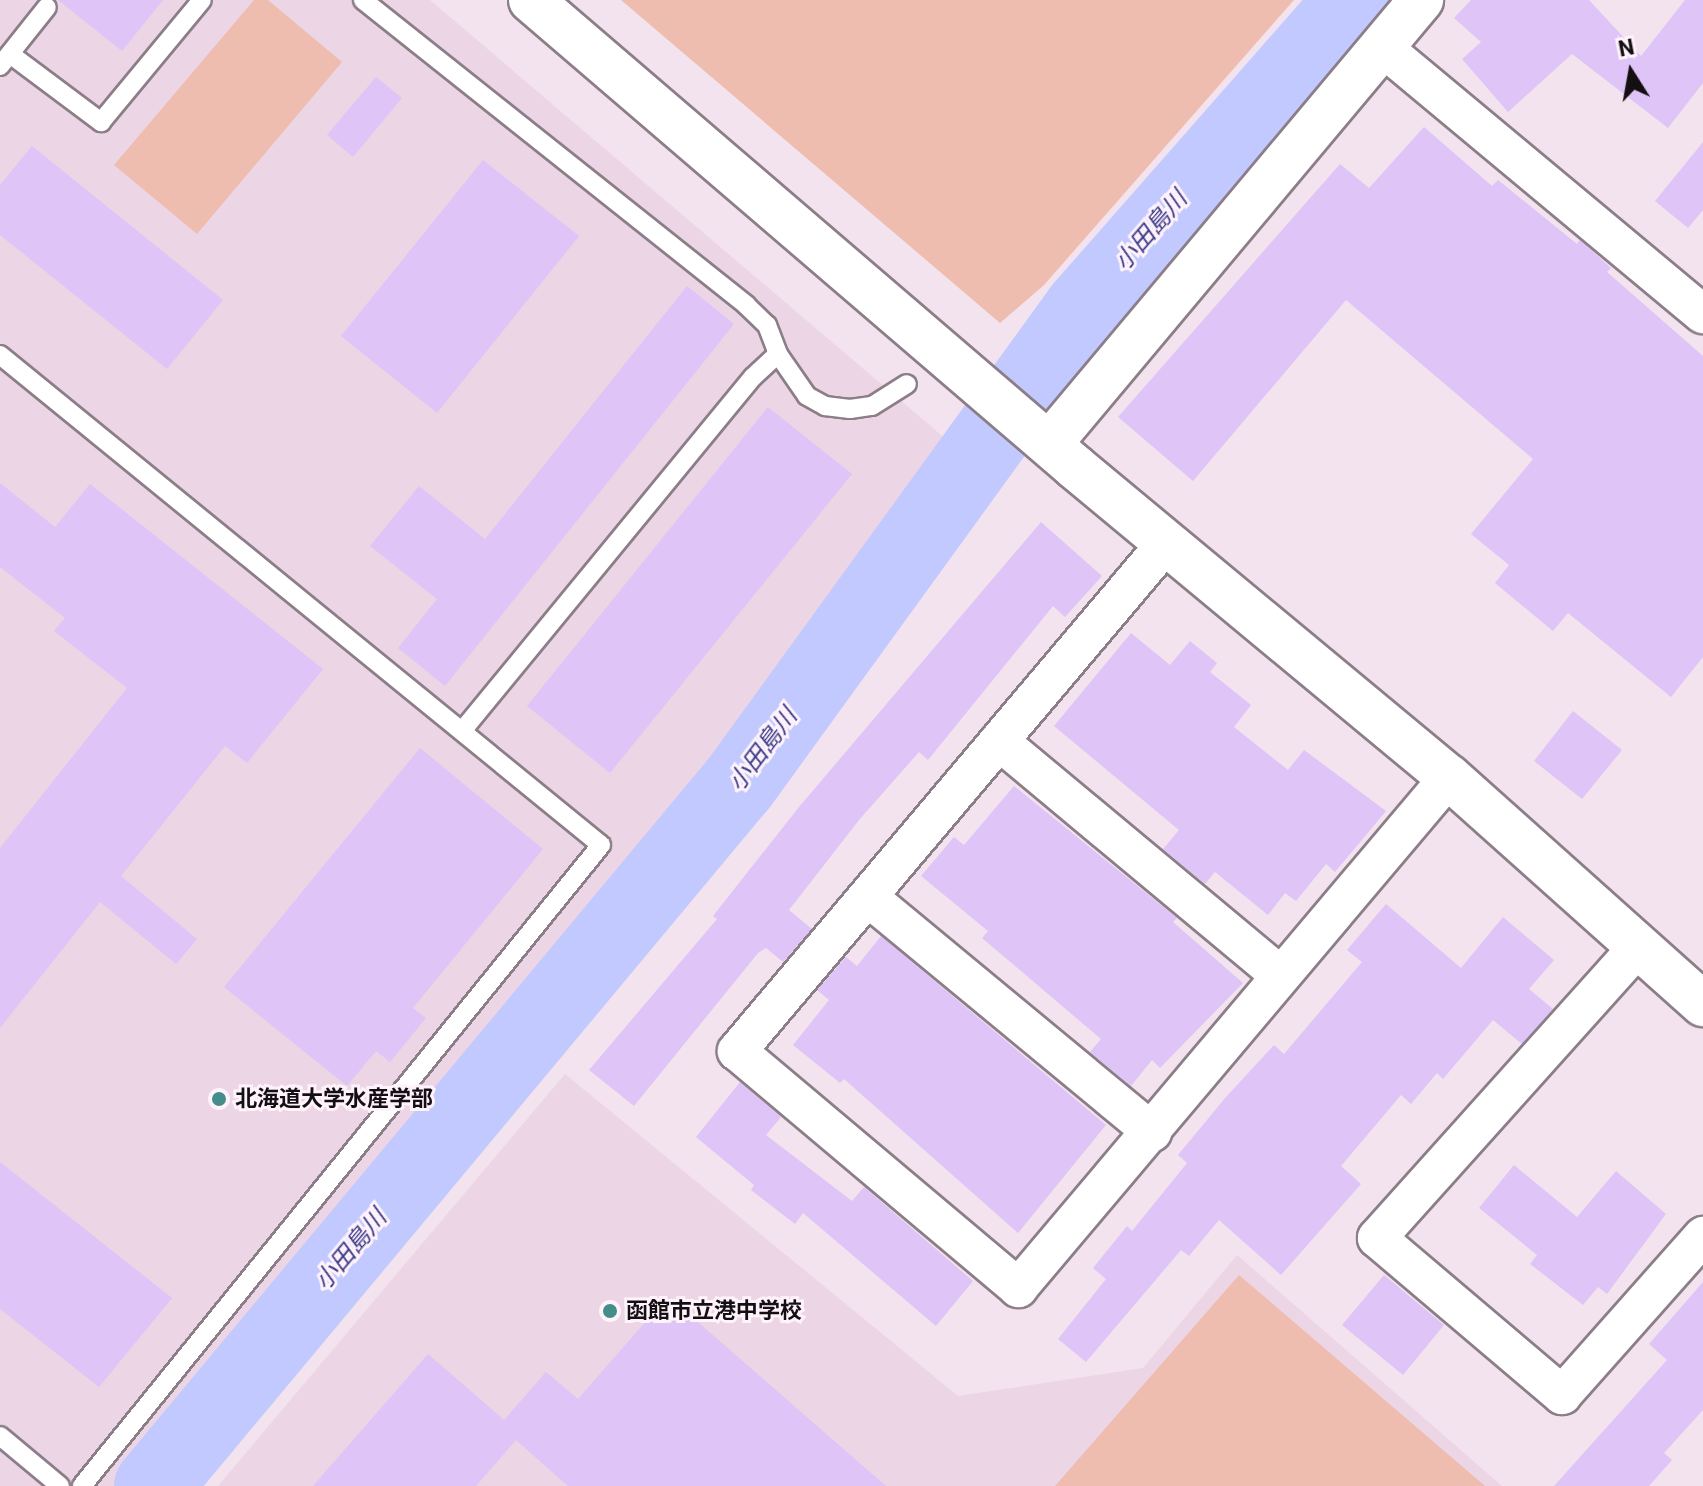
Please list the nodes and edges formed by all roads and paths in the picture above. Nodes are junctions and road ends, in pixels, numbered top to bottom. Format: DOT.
graph roads {
  1 [pos="202,0"];
  2 [pos="363,0"];
  3 [pos="531,0"];
  4 [pos="1421,0"];
  5 [pos="47,7"];
  6 [pos="1381,46"];
  7 [pos="5,60"];
  8 [pos="1702,312"];
  9 [pos="778,354"];
  10 [pos="0,355"];
  11 [pos="907,384"];
  12 [pos="1050,443"];
  13 [pos="1168,541"];
  14 [pos="462,731"];
  15 [pos="999,741"];
  16 [pos="1449,777"];
  17 [pos="868,897"];
  18 [pos="1638,947"];
  19 [pos="1280,975"];
  20 [pos="1703,1004"];
  21 [pos="1152,1132"];
  22 [pos="1703,1236"];
  23 [pos="0,1436"];
  24 [pos="60,1486"];
  25 [pos="82,1486"];
  1 -- 7 [label="lane"];
  2 -- 9 [label="lane"];
  3 -- 12 [label="street"];
  4 -- 6 [label="street"];
  5 -- 7 [label="lane"];
  6 -- 8 [label="street"];
  6 -- 12 [label="street"];
  9 -- 11 [label="lane"];
  9 -- 14 [label="lane"];
  10 -- 14 [label="lane"];
  12 -- 13 [label="street"];
  13 -- 15 [label="street"];
  13 -- 16 [label="street"];
  14 -- 25 [label="lane"];
  15 -- 17 [label="street"];
  15 -- 19 [label="street"];
  16 -- 18 [label="street"];
  16 -- 19 [label="street"];
  17 -- 21 [label="street"];
  17 -- 21 [label="street"];
  18 -- 20 [label="street"];
  18 -- 22 [label="street"];
  19 -- 21 [label="street"];
  23 -- 24 [label="lane"];
}
